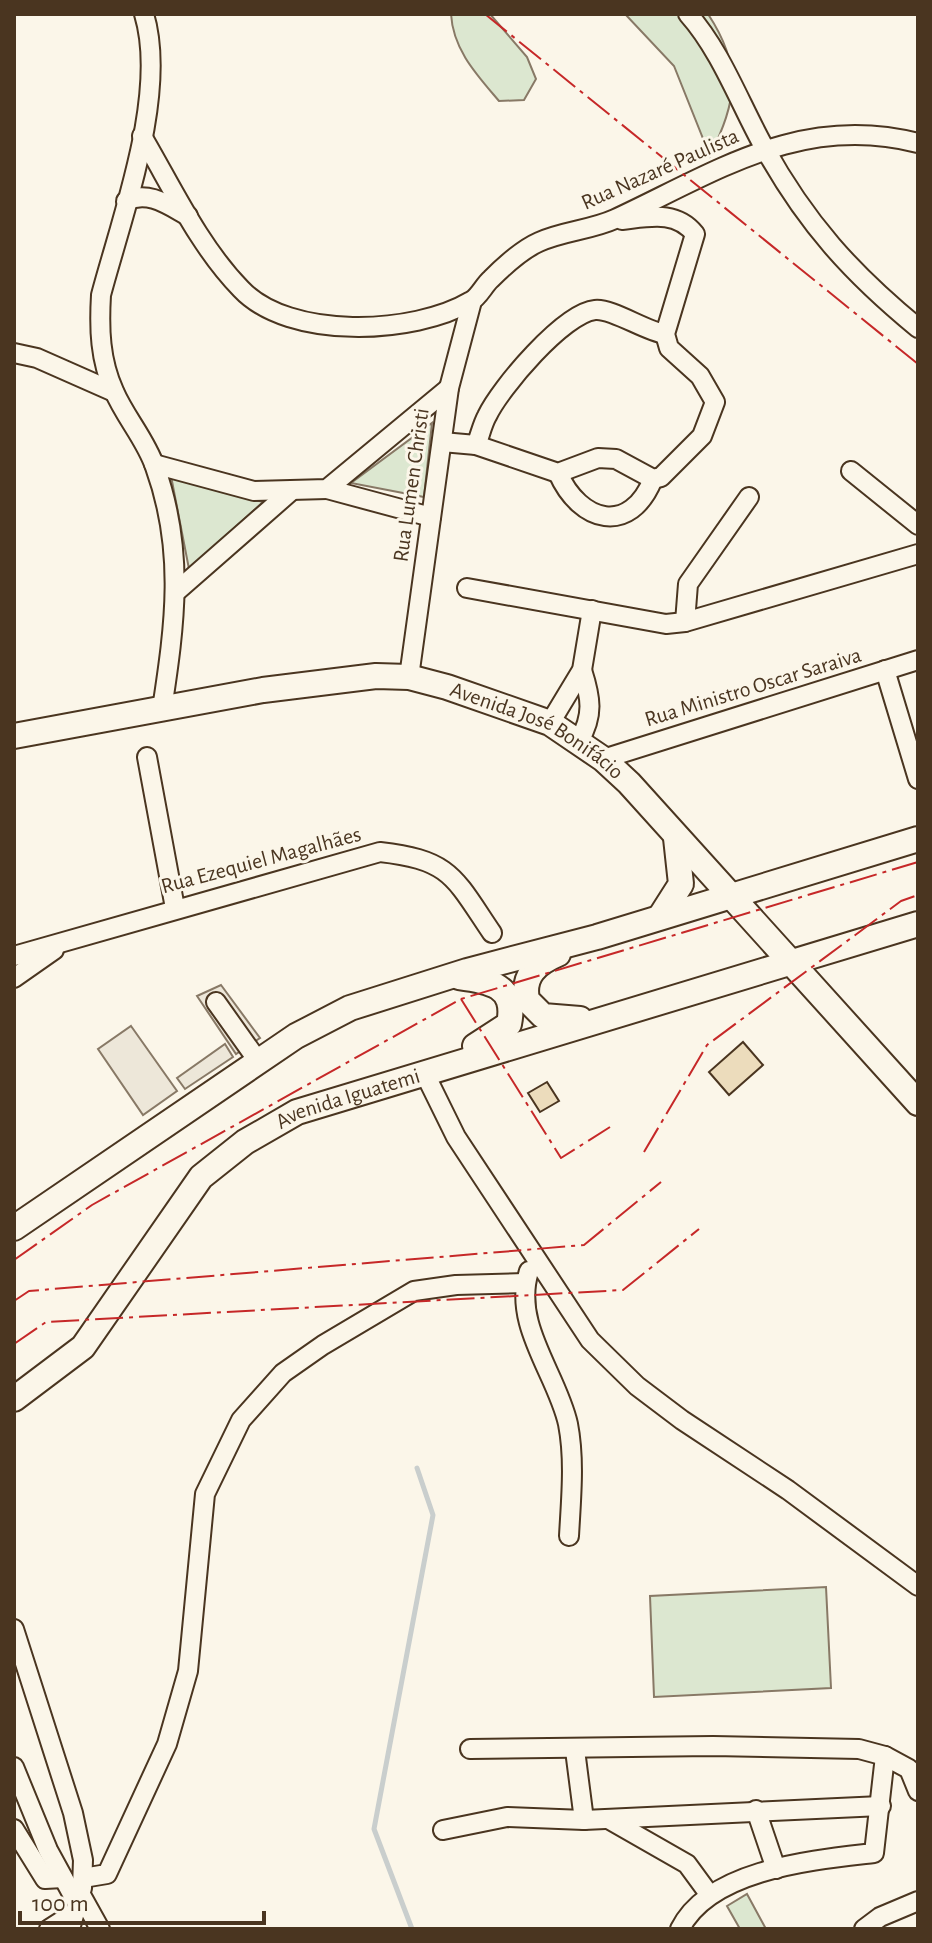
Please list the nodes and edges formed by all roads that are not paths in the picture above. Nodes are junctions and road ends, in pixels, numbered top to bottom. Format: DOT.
graph roads {
  1 [pos="144,14"];
  2 [pos="688,14"];
  3 [pos="142,136"];
  4 [pos="918,143"];
  5 [pos="765,149"];
  6 [pos="126,201"];
  7 [pos="190,217"];
  8 [pos="611,221"];
  9 [pos="472,301"];
  10 [pos="444,311"];
  11 [pos="918,328"];
  12 [pos="665,334"];
  13 [pos="463,335"];
  14 [pos="14,353"];
  15 [pos="449,388"];
  16 [pos="114,392"];
  17 [pos="442,442"];
  18 [pos="476,445"];
  19 [pos="154,464"];
  20 [pos="851,471"];
  21 [pos="558,473"];
  22 [pos="653,479"];
  23 [pos="327,489"];
  24 [pos="290,492"];
  25 [pos="749,497"];
  26 [pos="431,517"];
  27 [pos="918,525"];
  28 [pos="918,554"];
  29 [pos="467,588"];
  30 [pos="177,591"];
  31 [pos="592,610"];
  32 [pos="685,622"];
  33 [pos="918,660"];
  34 [pos="582,670"];
  35 [pos="885,670"];
  36 [pos="409,677"];
  37 [pos="162,709"];
  38 [pos="550,723"];
  39 [pos="14,736"];
  40 [pos="579,741"];
  41 [pos="147,757"];
  42 [pos="603,759"];
  43 [pos="918,779"];
  44 [pos="675,832"];
  45 [pos="918,839"];
  46 [pos="729,895"];
  47 [pos="175,908"];
  48 [pos="660,917"];
  49 [pos="918,924"];
  50 [pos="492,933"];
  51 [pos="597,937"];
  52 [pos="63,943"];
  53 [pos="834,949"];
  54 [pos="14,956"];
  55 [pos="790,962"];
  56 [pos="450,976"];
  57 [pos="14,978"];
  58 [pos="216,1002"];
  59 [pos="832,1008"];
  60 [pos="599,1019"];
  61 [pos="258,1061"];
  62 [pos="427,1071"];
  63 [pos="918,1103"];
  64 [pos="14,1228"];
  65 [pos="533,1257"];
  66 [pos="525,1283"];
  67 [pos="14,1399"];
  68 [pos="569,1536"];
  69 [pos="918,1586"];
  70 [pos="14,1629"];
  71 [pos="470,1749"];
  72 [pos="575,1750"];
  73 [pos="885,1756"];
  74 [pos="14,1767"];
  75 [pos="918,1791"];
  76 [pos="881,1806"];
  77 [pos="756,1810"];
  78 [pos="608,1819"];
  79 [pos="584,1820"];
  80 [pos="14,1829"];
  81 [pos="443,1830"];
  82 [pos="776,1869"];
  83 [pos="63,1878"];
  84 [pos="709,1894"];
  85 [pos="918,1901"];
  86 [pos="76,1903"];
  87 [pos="49,1929"];
  88 [pos="100,1929"];
  89 [pos="680,1929"];
  90 [pos="864,1929"];
  1 -- 3 [label="street"];
  2 -- 5 [label="street"];
  3 -- 6 [label="street"];
  3 -- 7 [label="street, Rua Nazaré Paulista"];
  4 -- 5 [label="street, Rua Nazaré Paulista"];
  5 -- 8 [label="street, Rua Nazaré Paulista"];
  5 -- 11 [label="street"];
  6 -- 7 [label="street, Rua Nazaré Paulista"];
  6 -- 16 [label="street"];
  7 -- 10 [label="street, Rua Nazaré Paulista"];
  8 -- 9 [label="street, Rua Nazaré Paulista"];
  8 -- 12 [label="street"];
  9 -- 10 [label="street, Rua Nazaré Paulista"];
  9 -- 13 [label="street, Rua Lumen Christi"];
  10 -- 13 [label="street"];
  12 -- 18 [label="street"];
  12 -- 22 [label="street"];
  13 -- 15 [label="street, Rua Lumen Christi"];
  14 -- 16 [label="street"];
  15 -- 17 [label="street, Rua Lumen Christi"];
  15 -- 23 [label="street"];
  16 -- 19 [label="street"];
  17 -- 18 [label="street"];
  17 -- 26 [label="street, Rua Lumen Christi"];
  18 -- 21 [label="street"];
  19 -- 24 [label="street"];
  19 -- 30 [label="street"];
  20 -- 27 [label="street"];
  21 -- 22 [label="street"];
  21 -- 22 [label="street"];
  23 -- 24 [label="street"];
  23 -- 26 [label="street"];
  24 -- 30 [label="street"];
  25 -- 32 [label="street"];
  26 -- 36 [label="street, Rua Lumen Christi"];
  28 -- 32 [label="street"];
  29 -- 31 [label="street"];
  30 -- 37 [label="street"];
  31 -- 32 [label="street"];
  31 -- 34 [label="street"];
  33 -- 35 [label="street, Rua Ministro Oscar Saraiva"];
  34 -- 38 [label="street"];
  34 -- 40 [label="street"];
  35 -- 42 [label="street, Rua Ministro Oscar Saraiva"];
  35 -- 43 [label="street"];
  36 -- 37 [label="main road, Avenida José Bonifácio"];
  36 -- 38 [label="main road, Avenida José Bonifácio"];
  37 -- 39 [label="main road, Avenida José Bonifácio"];
  38 -- 40 [label="main road, Avenida José Bonifácio"];
  40 -- 42 [label="main road, Avenida José Bonifácio"];
  41 -- 47 [label="street"];
  42 -- 44 [label="main road, Avenida José Bonifácio"];
  44 -- 46 [label="main road, Avenida José Bonifácio"];
  44 -- 48 [label="main road"];
  45 -- 46 [label="main road"];
  46 -- 48 [label="main road"];
  46 -- 55 [label="main road, Avenida José Bonifácio"];
  47 -- 50 [label="street, Rua Ezequiel Magalhães"];
  47 -- 52 [label="street, Rua Ezequiel Magalhães"];
  48 -- 51 [label="main road"];
  49 -- 53 [label="main road, Avenida Iguatemi"];
  51 -- 56 [label="main road"];
  51 -- 60 [label="main road"];
  52 -- 54 [label="street, Rua Ezequiel Magalhães"];
  52 -- 57 [label="street"];
  53 -- 55 [label="main road, Avenida Iguatemi"];
  53 -- 59 [label="main road"];
  55 -- 59 [label="main road, Avenida José Bonifácio"];
  55 -- 60 [label="main road, Avenida Iguatemi"];
  56 -- 61 [label="main road"];
  56 -- 62 [label="main road"];
  58 -- 61 [label="street"];
  59 -- 63 [label="main road, Avenida José Bonifácio"];
  60 -- 62 [label="main road, Avenida Iguatemi"];
  61 -- 64 [label="main road"];
  62 -- 65 [label="street"];
  62 -- 67 [label="main road, Avenida Iguatemi"];
  65 -- 66 [label="street"];
  65 -- 69 [label="street"];
  66 -- 68 [label="street"];
  66 -- 86 [label="street"];
  70 -- 86 [label="street"];
  71 -- 72 [label="street"];
  72 -- 73 [label="street"];
  72 -- 79 [label="street"];
  73 -- 75 [label="street"];
  73 -- 76 [label="street"];
  74 -- 83 [label="street"];
  76 -- 77 [label="street"];
  76 -- 82 [label="street"];
  77 -- 78 [label="street"];
  77 -- 82 [label="street"];
  78 -- 79 [label="street"];
  78 -- 84 [label="street"];
  79 -- 81 [label="street"];
  80 -- 83 [label="street"];
  82 -- 84 [label="street"];
  83 -- 86 [label="street"];
  84 -- 89 [label="street"];
  85 -- 90 [label="street"];
  86 -- 87 [label="street"];
  86 -- 88 [label="street"];
}
